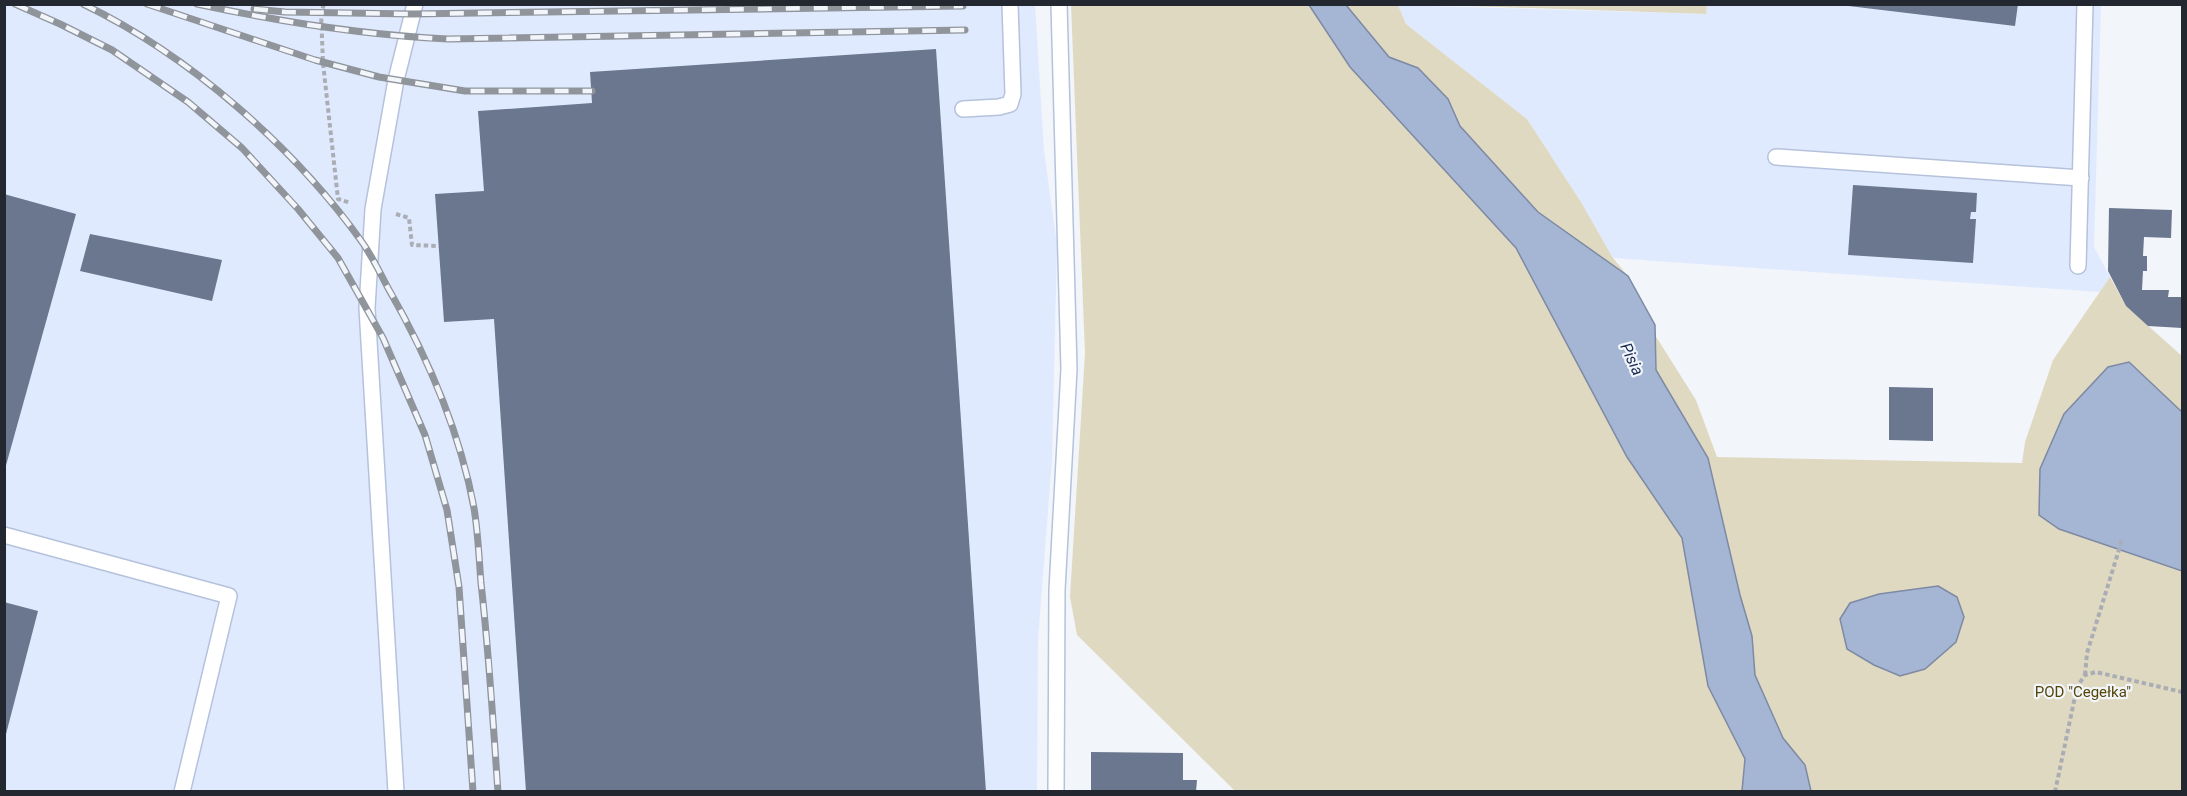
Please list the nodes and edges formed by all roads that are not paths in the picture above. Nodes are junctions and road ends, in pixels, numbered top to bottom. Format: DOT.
graph roads {
  1 [pos="415,4"];
  2 [pos="1010,4"];
  3 [pos="1059,4"];
  4 [pos="2085,4"];
  5 [pos="963,109"];
  6 [pos="1776,157"];
  7 [pos="2081,178"];
  8 [pos="2078,266"];
  9 [pos="4,535"];
  10 [pos="182,792"];
  11 [pos="396,792"];
  12 [pos="1056,792"];
  1 -- 11 [label="lane"];
  2 -- 5 [label="lane"];
  3 -- 12 [label="lane"];
  4 -- 7 [label="lane"];
  6 -- 7 [label="lane"];
  7 -- 8 [label="lane"];
  9 -- 10 [label="lane"];
}
